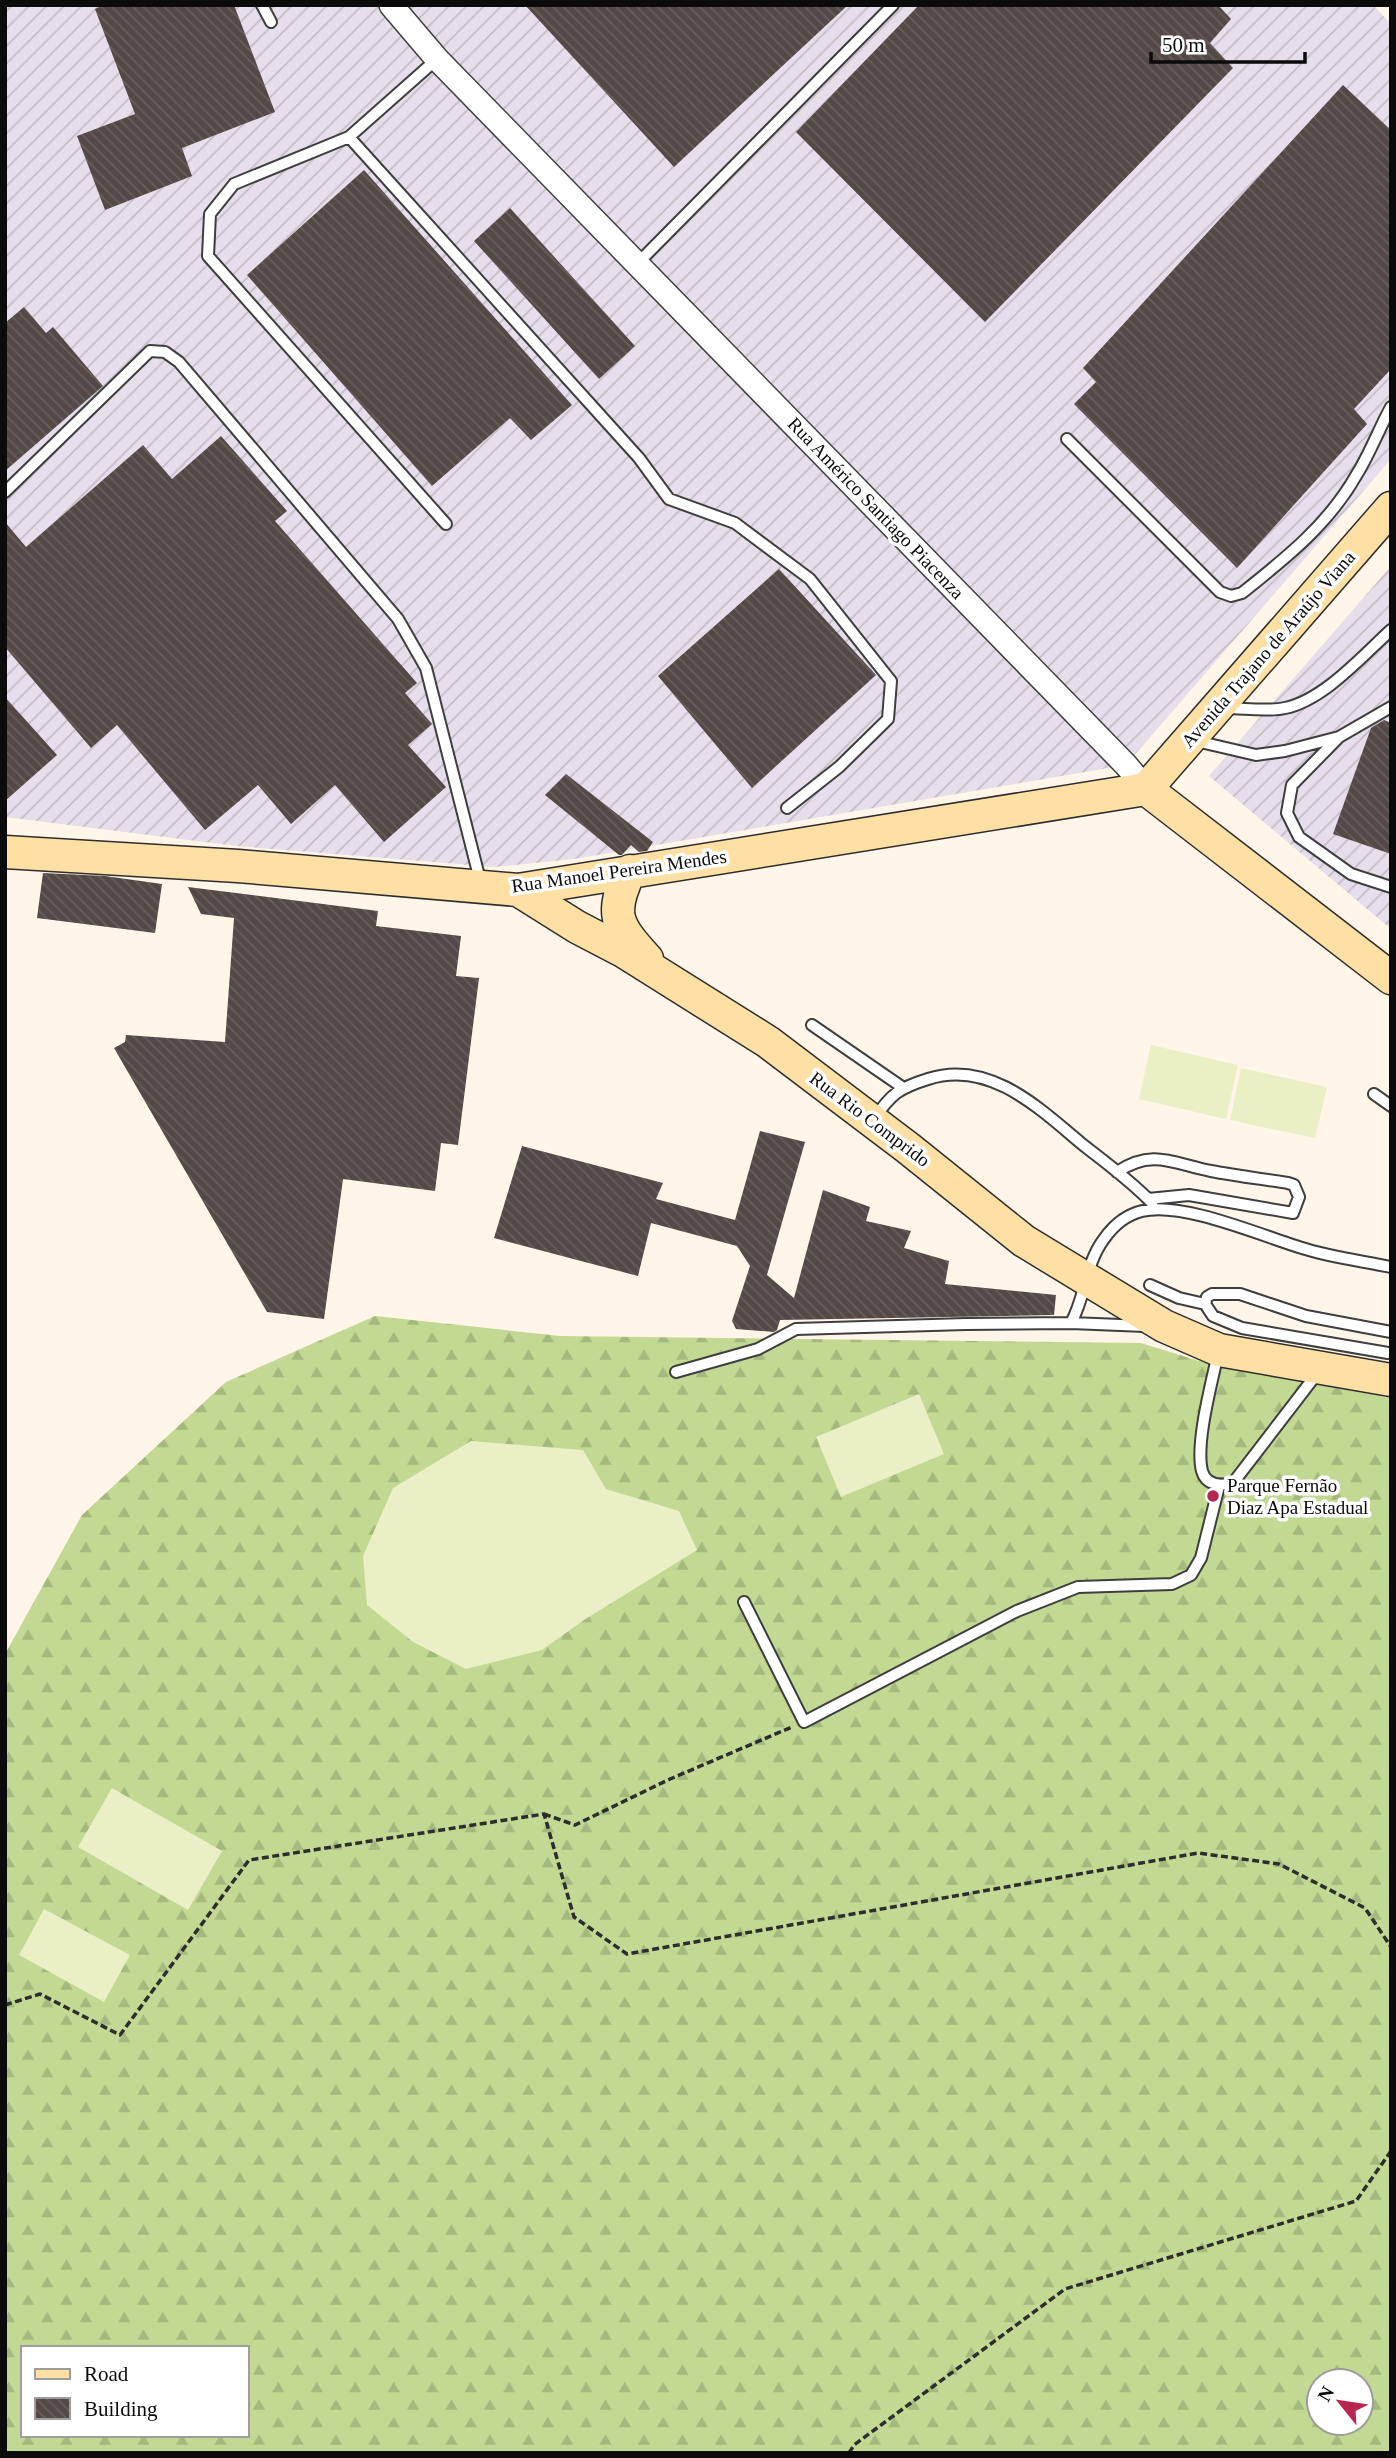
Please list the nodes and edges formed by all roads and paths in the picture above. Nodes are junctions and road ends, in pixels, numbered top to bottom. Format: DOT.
graph roads {
  1 [pos="262,5"];
  2 [pos="391,5"];
  3 [pos="893,5"];
  4 [pos="271,22"];
  5 [pos="437,59"];
  6 [pos="349,137"];
  7 [pos="637,264"];
  8 [pos="1391,407"];
  9 [pos="1067,439"];
  10 [pos="5,492"];
  11 [pos="1391,508"];
  12 [pos="446,524"];
  13 [pos="1391,630"];
  14 [pos="1391,707"];
  15 [pos="1216,708"];
  16 [pos="1339,737"];
  17 [pos="1190,739"];
  18 [pos="1146,789"];
  19 [pos="787,808"];
  20 [pos="5,852"];
  21 [pos="631,871"];
  22 [pos="482,887"];
  23 [pos="1391,887"];
  24 [pos="518,890"];
  25 [pos="661,975"];
  26 [pos="1391,978"];
  27 [pos="812,1025"];
  28 [pos="902,1087"];
  29 [pos="1374,1094"];
  30 [pos="1391,1106"];
  31 [pos="872,1121"];
  32 [pos="1117,1172"];
  33 [pos="1149,1199"];
  34 [pos="1159,1210"];
  35 [pos="1391,1267"];
  36 [pos="1084,1278"];
  37 [pos="1150,1285"];
  38 [pos="1205,1304"];
  39 [pos="1071,1322"];
  40 [pos="1164,1326"];
  41 [pos="1391,1332"];
  42 [pos="1219,1350"];
  43 [pos="1388,1365"];
  44 [pos="1322,1367"];
  45 [pos="676,1372"];
  46 [pos="1219,1486"];
  47 [pos="744,1602"];
  48 [pos="804,1722"];
  49 [pos="544,1814"];
  50 [pos="1391,1947"];
  51 [pos="5,2005"];
  52 [pos="1391,2151"];
  53 [pos="849,2453"];
  1 -- 4 [label="lane"];
  2 -- 5 [label="street, Rua Américo Santiago Piacenza"];
  3 -- 7 [label="lane"];
  5 -- 6 [label="lane"];
  5 -- 7 [label="street, Rua Américo Santiago Piacenza"];
  6 -- 12 [label="lane"];
  6 -- 19 [label="lane"];
  7 -- 18 [label="street, Rua Américo Santiago Piacenza"];
  8 -- 9 [label="lane"];
  10 -- 22 [label="lane"];
  11 -- 15 [label="street, Avenida Trajano de Araújo Viana"];
  13 -- 15 [label="lane"];
  14 -- 16 [label="lane"];
  15 -- 17 [label="street, Avenida Trajano de Araújo Viana"];
  16 -- 17 [label="lane"];
  16 -- 23 [label="lane"];
  17 -- 18 [label="street, Avenida Trajano de Araújo Viana"];
  18 -- 21 [label="street, Rua Manoel Pereira Mendes"];
  18 -- 26 [label="street, Rua Américo Santiago Piacenza"];
  20 -- 22 [label="street, Rua Manoel Pereira Mendes"];
  21 -- 24 [label="street, Rua Manoel Pereira Mendes"];
  21 -- 25 [label="street"];
  22 -- 24 [label="street, Rua Manoel Pereira Mendes"];
  24 -- 25 [label="street, Rua Rio Comprido"];
  25 -- 31 [label="street, Rua Rio Comprido"];
  27 -- 28 [label="lane"];
  28 -- 31 [label="lane"];
  28 -- 32 [label="lane"];
  29 -- 30 [label="lane"];
  31 -- 36 [label="street, Rua Rio Comprido"];
  32 -- 33 [label="lane"];
  32 -- 33 [label="lane"];
  33 -- 34 [label="lane"];
  34 -- 35 [label="lane"];
  34 -- 36 [label="lane"];
  36 -- 39 [label="lane"];
  36 -- 40 [label="street, Rua Rio Comprido"];
  37 -- 38 [label="lane"];
  38 -- 41 [label="lane"];
  38 -- 43 [label="lane"];
  39 -- 40 [label="lane"];
  39 -- 45 [label="lane"];
  40 -- 42 [label="street, Rua Rio Comprido"];
  42 -- 44 [label="street, Rua Rio Comprido"];
  42 -- 46 [label="lane"];
  43 -- 44 [label="street, Rua Rio Comprido"];
  44 -- 46 [label="lane"];
  46 -- 48 [label="lane"];
  47 -- 48 [label="lane"];
  48 -- 49 [label="path"];
  49 -- 50 [label="path"];
  49 -- 51 [label="path"];
  52 -- 53 [label="path"];
}
